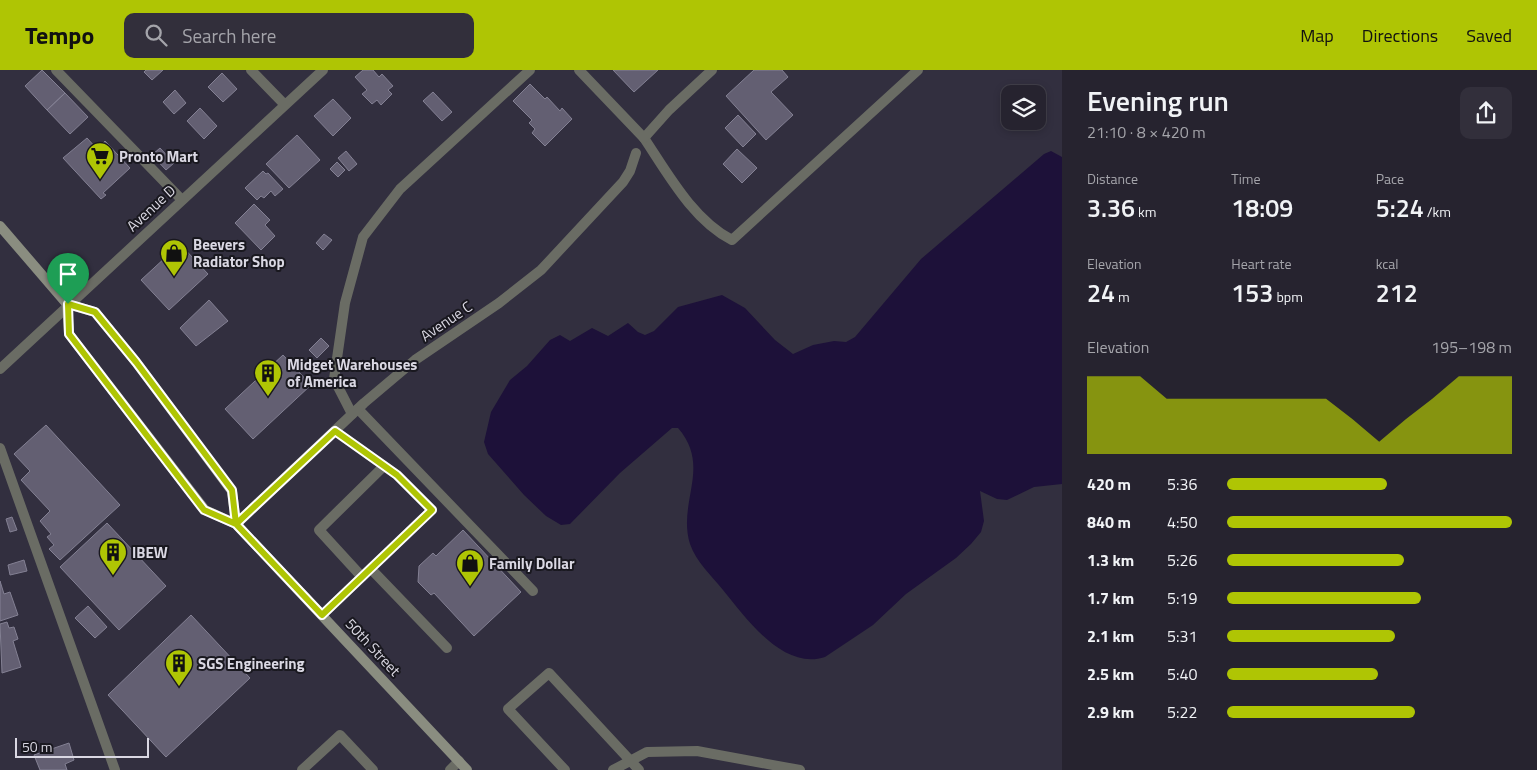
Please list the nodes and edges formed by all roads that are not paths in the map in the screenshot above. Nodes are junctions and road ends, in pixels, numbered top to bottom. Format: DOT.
graph roads {
  1 [pos="56,70"];
  2 [pos="252,70"];
  3 [pos="323,70"];
  4 [pos="530,70"];
  5 [pos="579,70"];
  6 [pos="712,70"];
  7 [pos="918,70"];
  8 [pos="285,106"];
  9 [pos="644,138"];
  10 [pos="636,153"];
  11 [pos="182,200"];
  12 [pos="0,226"];
  13 [pos="68,304"];
  14 [pos="0,369"];
  15 [pos="355,412"];
  16 [pos="335,431"];
  17 [pos="0,448"];
  18 [pos="384,466"];
  19 [pos="236,524"];
  20 [pos="370,569"];
  21 [pos="362,577"];
  22 [pos="533,591"];
  23 [pos="322,615"];
  24 [pos="447,648"];
  25 [pos="630,760"];
  26 [pos="459,762"];
  27 [pos="114,770"];
  28 [pos="302,770"];
  29 [pos="373,770"];
  30 [pos="450,770"];
  31 [pos="467,770"];
  32 [pos="565,770"];
  33 [pos="613,770"];
  34 [pos="639,770"];
  35 [pos="800,770"];
  1 -- 11 [label="street"];
  2 -- 8 [label="street"];
  3 -- 8 [label="street, Avenue D"];
  4 -- 15 [label="street"];
  5 -- 9 [label="street"];
  6 -- 9 [label="street"];
  7 -- 9 [label="street"];
  8 -- 11 [label="street, Avenue D"];
  10 -- 15 [label="street, Avenue C"];
  11 -- 13 [label="street, Avenue D"];
  12 -- 13 [label="main road"];
  13 -- 14 [label="street, Avenue D"];
  13 -- 19 [label="main road, 50th Street"];
  13 -- 19 [label="main road"];
  15 -- 16 [label="street, Avenue C"];
  15 -- 22 [label="street"];
  16 -- 18 [label="street"];
  16 -- 19 [label="street, Avenue C"];
  17 -- 27 [label="street"];
  18 -- 20 [label="street"];
  18 -- 21 [label="street"];
  19 -- 23 [label="main road, 50th Street"];
  20 -- 21 [label="street"];
  20 -- 24 [label="street"];
  21 -- 23 [label="street"];
  23 -- 26 [label="main road, 50th Street"];
  25 -- 32 [label="street"];
  25 -- 33 [label="street"];
  25 -- 34 [label="street"];
  25 -- 35 [label="street"];
  26 -- 30 [label="street"];
  26 -- 31 [label="main road, 50th Street"];
  28 -- 29 [label="street"];
}
